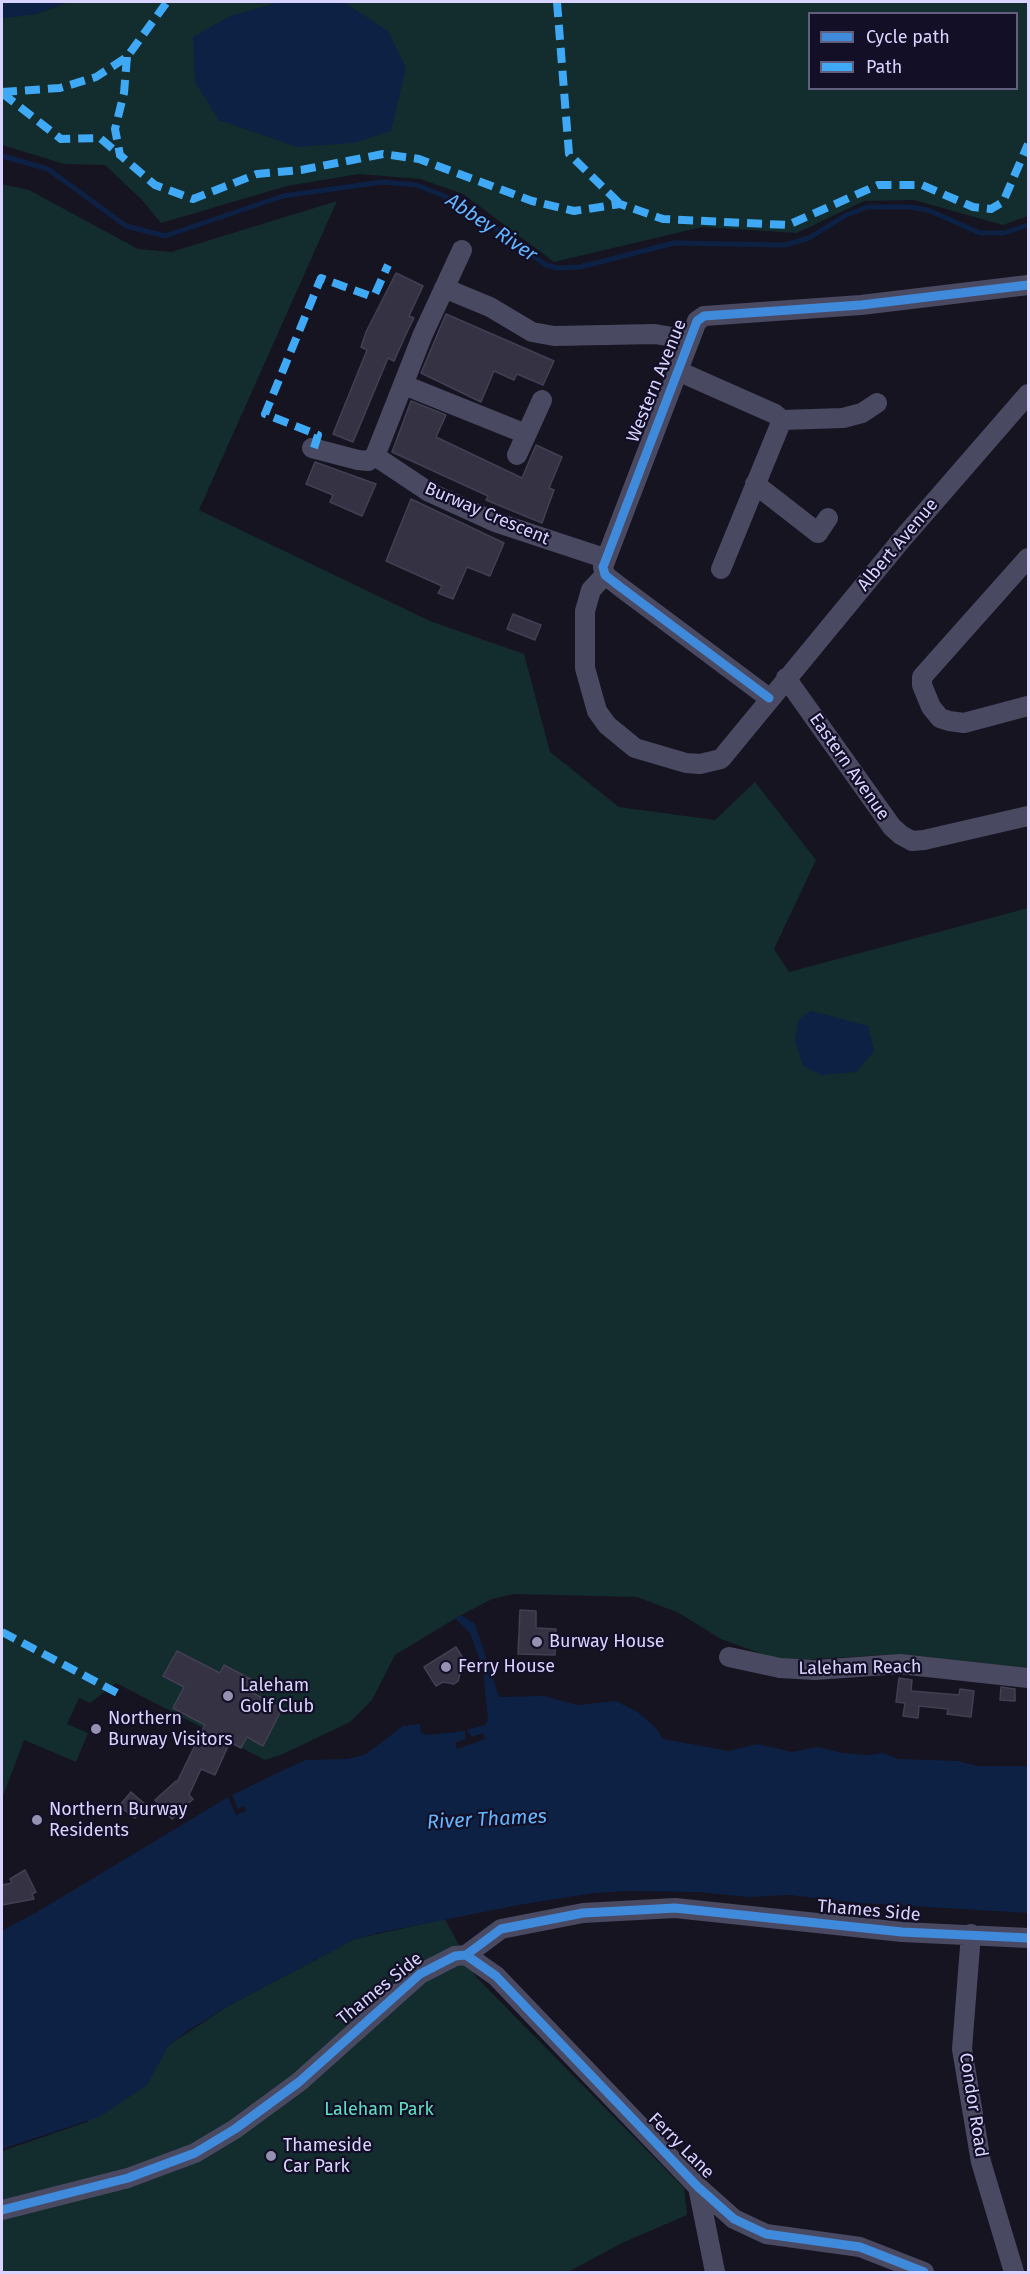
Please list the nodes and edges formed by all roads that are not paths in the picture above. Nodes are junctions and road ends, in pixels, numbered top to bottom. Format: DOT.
graph roads {
  1 [pos="462,250"];
  2 [pos="1029,285"];
  3 [pos="444,288"];
  4 [pos="690,340"];
  5 [pos="678,371"];
  6 [pos="404,385"];
  7 [pos="1029,394"];
  8 [pos="542,400"];
  9 [pos="877,403"];
  10 [pos="782,420"];
  11 [pos="526,434"];
  12 [pos="312,448"];
  13 [pos="517,455"];
  14 [pos="375,456"];
  15 [pos="755,484"];
  16 [pos="828,518"];
  17 [pos="1029,558"];
  18 [pos="605,566"];
  19 [pos="721,569"];
  20 [pos="786,678"];
  21 [pos="769,698"];
  22 [pos="1029,706"];
  23 [pos="1029,816"];
  24 [pos="729,1657"];
  25 [pos="1029,1678"];
  26 [pos="971,1934"];
  27 [pos="1029,1938"];
  28 [pos="466,1955"];
  29 [pos="698,2187"];
  30 [pos="2,2210"];
  31 [pos="715,2272"];
  32 [pos="924,2272"];
  33 [pos="1014,2272"];
  1 -- 3 [label="street"];
  2 -- 4 [label="street, Western Avenue"];
  3 -- 4 [label="street"];
  3 -- 6 [label="street"];
  4 -- 5 [label="street, Western Avenue"];
  5 -- 10 [label="street"];
  5 -- 18 [label="street, Western Avenue"];
  6 -- 11 [label="street"];
  6 -- 14 [label="street"];
  7 -- 20 [label="street, Albert Avenue"];
  8 -- 11 [label="street"];
  9 -- 10 [label="street"];
  10 -- 15 [label="street"];
  11 -- 13 [label="street"];
  12 -- 14 [label="street"];
  14 -- 18 [label="street, Burway Crescent"];
  15 -- 16 [label="street"];
  15 -- 19 [label="street"];
  17 -- 22 [label="street"];
  18 -- 21 [label="street"];
  18 -- 21 [label="street, Western Avenue"];
  20 -- 21 [label="street, Albert Avenue"];
  20 -- 23 [label="street, Eastern Avenue"];
  24 -- 25 [label="street, Laleham Reach"];
  26 -- 27 [label="street, Thames Side"];
  26 -- 28 [label="street, Thames Side"];
  26 -- 33 [label="street, Condor Road"];
  28 -- 29 [label="street, Ferry Lane"];
  28 -- 30 [label="street, Thames Side"];
  29 -- 31 [label="street"];
  29 -- 32 [label="street, Ferry Lane"];
}
